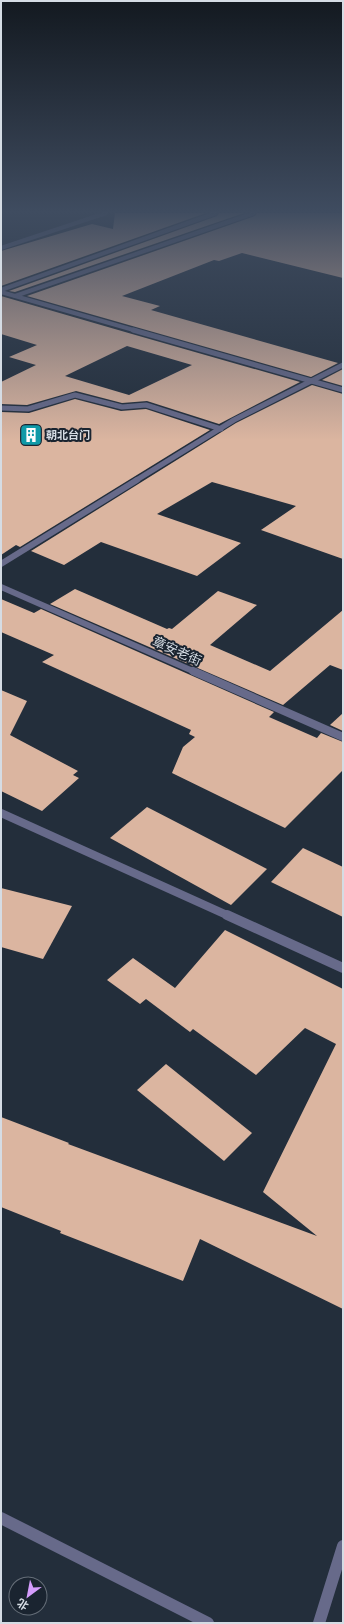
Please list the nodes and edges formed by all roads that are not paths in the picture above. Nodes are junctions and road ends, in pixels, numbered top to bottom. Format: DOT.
graph roads {
  1 [pos="36,289"];
  2 [pos="1,291"];
  3 [pos="15,296"];
  4 [pos="343,365"];
  5 [pos="311,381"];
  6 [pos="343,390"];
  7 [pos="1,408"];
  8 [pos="221,428"];
  9 [pos="1,564"];
  10 [pos="1,587"];
  11 [pos="343,737"];
  12 [pos="1,813"];
  13 [pos="343,968"];
  14 [pos="1,1518"];
  15 [pos="343,1546"];
  16 [pos="208,1623"];
  17 [pos="319,1623"];
  1 -- 3 [label="street"];
  2 -- 3 [label="street"];
  3 -- 5 [label="street"];
  4 -- 5 [label="street"];
  5 -- 6 [label="street"];
  5 -- 8 [label="street"];
  7 -- 8 [label="street"];
  8 -- 9 [label="street"];
  10 -- 11 [label="street, 章安老街"];
  12 -- 13 [label="street"];
  14 -- 16 [label="street"];
  15 -- 17 [label="street"];
}
